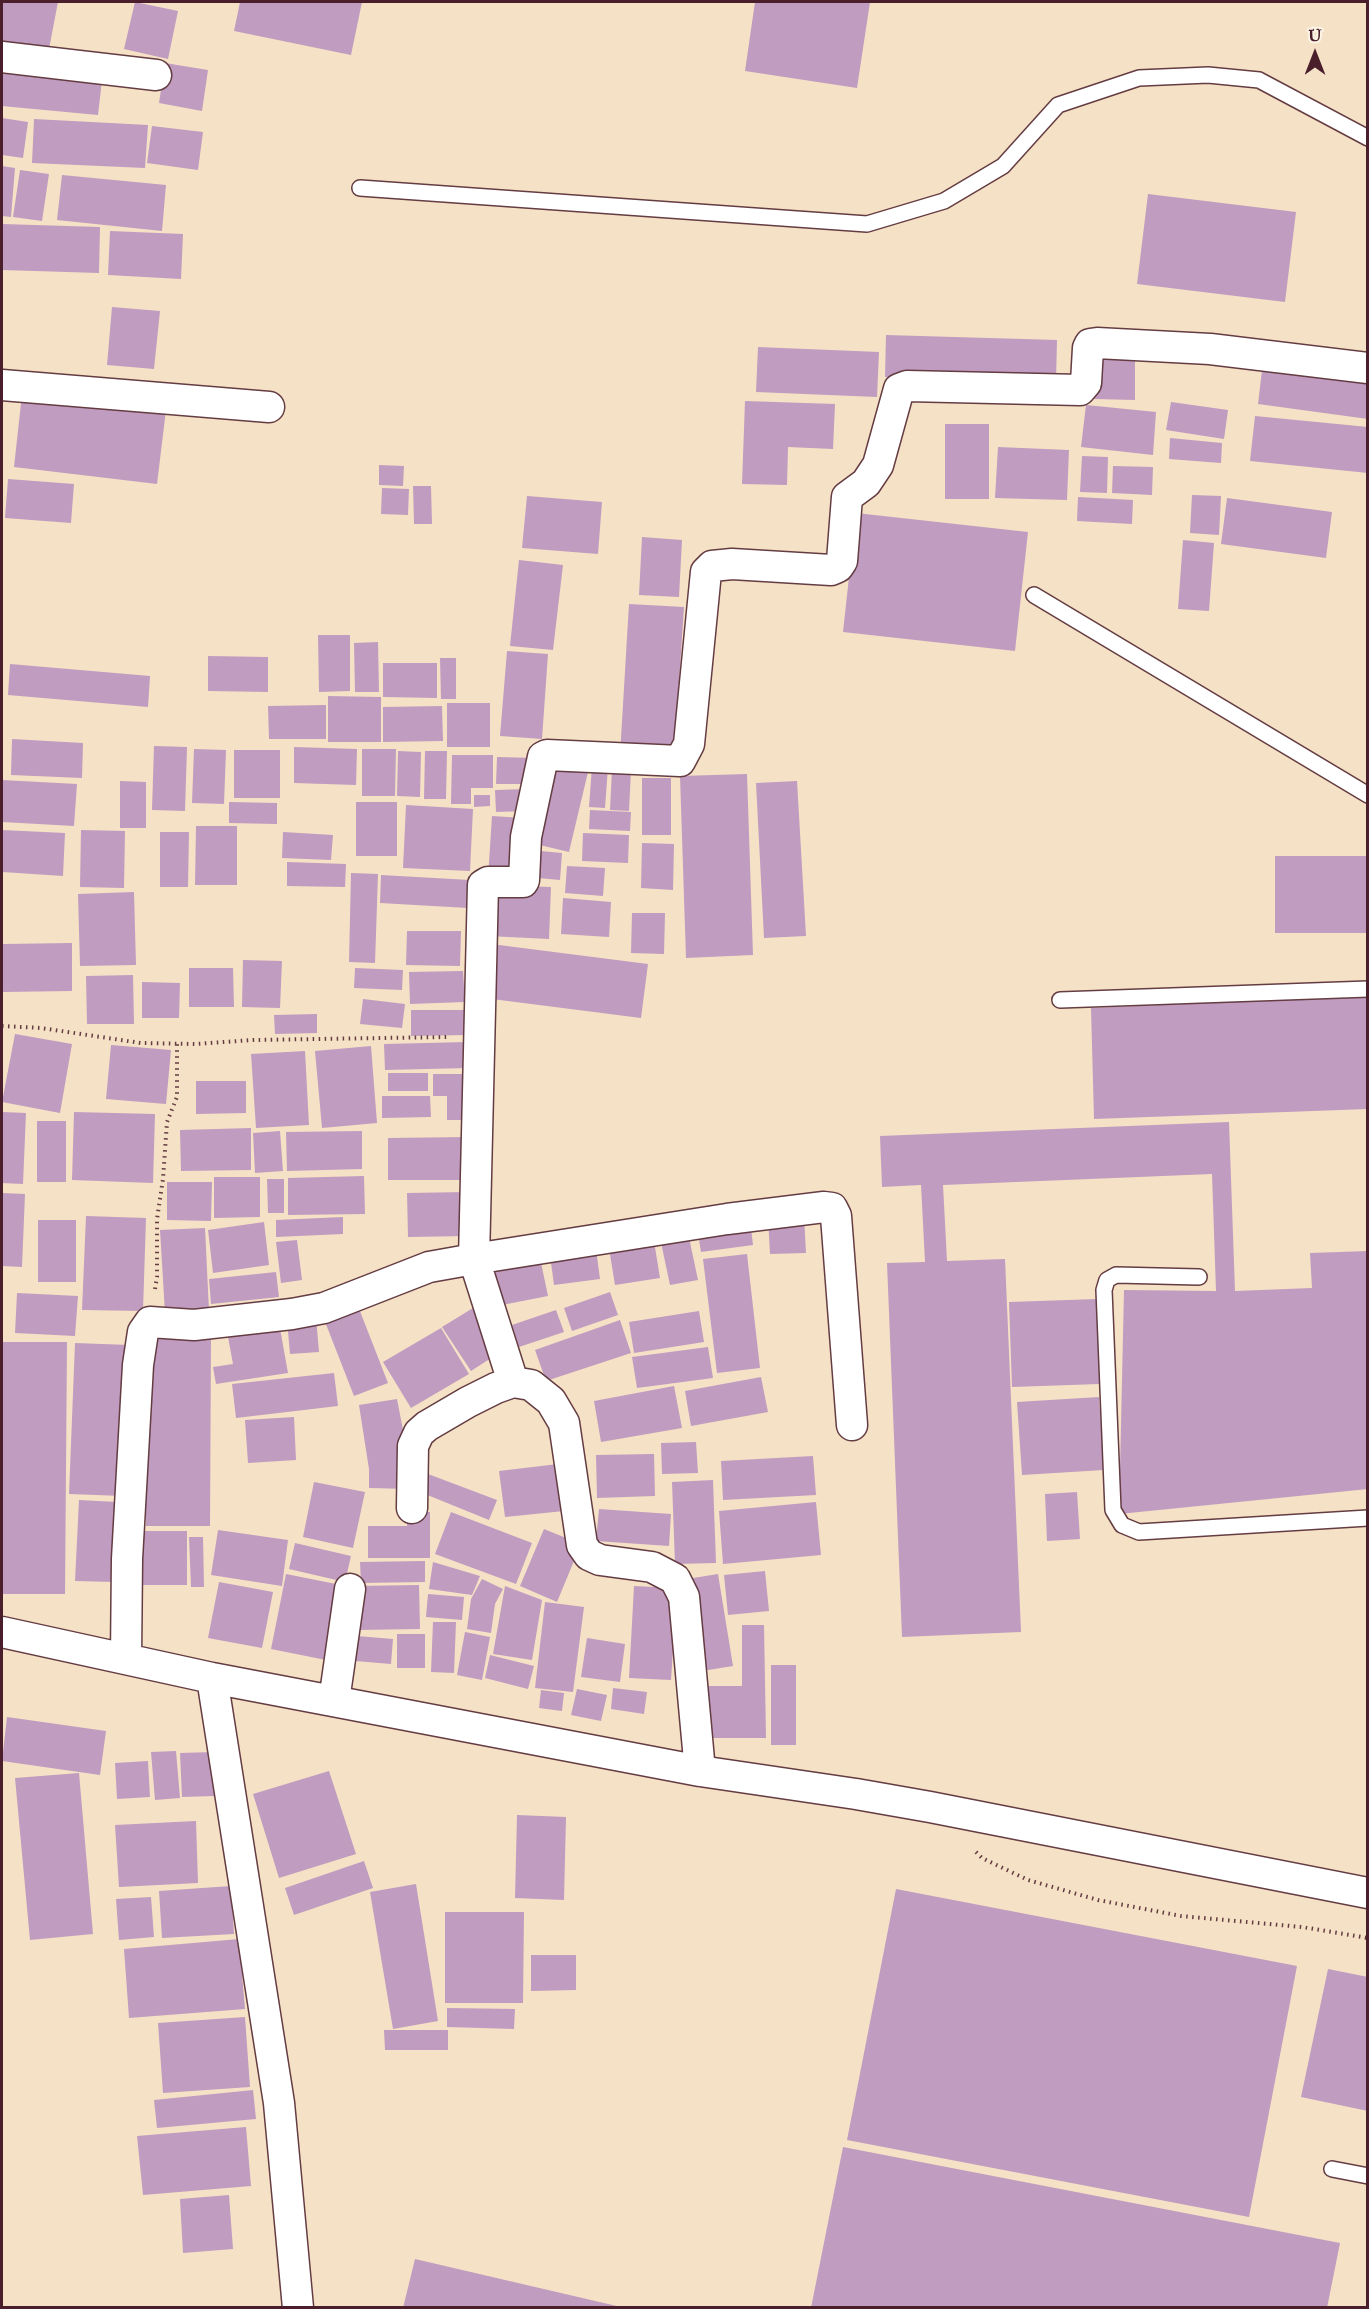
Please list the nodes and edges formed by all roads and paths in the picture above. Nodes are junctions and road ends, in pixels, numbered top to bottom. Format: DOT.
graph roads {
  1 [pos="2,57"];
  2 [pos="156,75"];
  3 [pos="1368,138"];
  4 [pos="360,188"];
  5 [pos="1368,368"];
  6 [pos="2,385"];
  7 [pos="270,407"];
  8 [pos="1034,595"];
  9 [pos="1368,795"];
  10 [pos="1368,989"];
  11 [pos="1060,1000"];
  12 [pos="2,1026"];
  13 [pos="478,1036"];
  14 [pos="177,1044"];
  15 [pos="474,1259"];
  16 [pos="1200,1277"];
  17 [pos="150,1322"];
  18 [pos="513,1382"];
  19 [pos="852,1425"];
  20 [pos="412,1508"];
  21 [pos="1368,1518"];
  22 [pos="350,1589"];
  23 [pos="2,1632"];
  24 [pos="126,1659"];
  25 [pos="213,1678"];
  26 [pos="334,1701"];
  27 [pos="700,1771"];
  28 [pos="975,1851"];
  29 [pos="1368,1893"];
  30 [pos="1368,1938"];
  31 [pos="1332,2169"];
  32 [pos="1368,2176"];
  33 [pos="298,2307"];
  1 -- 2 [label="street"];
  3 -- 4 [label="lane"];
  5 -- 13 [label="street"];
  6 -- 7 [label="street"];
  8 -- 9 [label="lane"];
  10 -- 11 [label="lane"];
  12 -- 14 [label="path"];
  13 -- 14 [label="path"];
  13 -- 15 [label="street"];
  14 -- 17 [label="path"];
  15 -- 17 [label="street"];
  15 -- 18 [label="street"];
  15 -- 19 [label="street"];
  16 -- 21 [label="lane"];
  17 -- 24 [label="street"];
  18 -- 20 [label="street"];
  18 -- 27 [label="street"];
  22 -- 26 [label="street"];
  23 -- 24 [label="street"];
  24 -- 25 [label="street"];
  25 -- 26 [label="street"];
  25 -- 33 [label="street"];
  26 -- 27 [label="street"];
  27 -- 29 [label="street"];
  28 -- 30 [label="path"];
  31 -- 32 [label="lane"];
}
